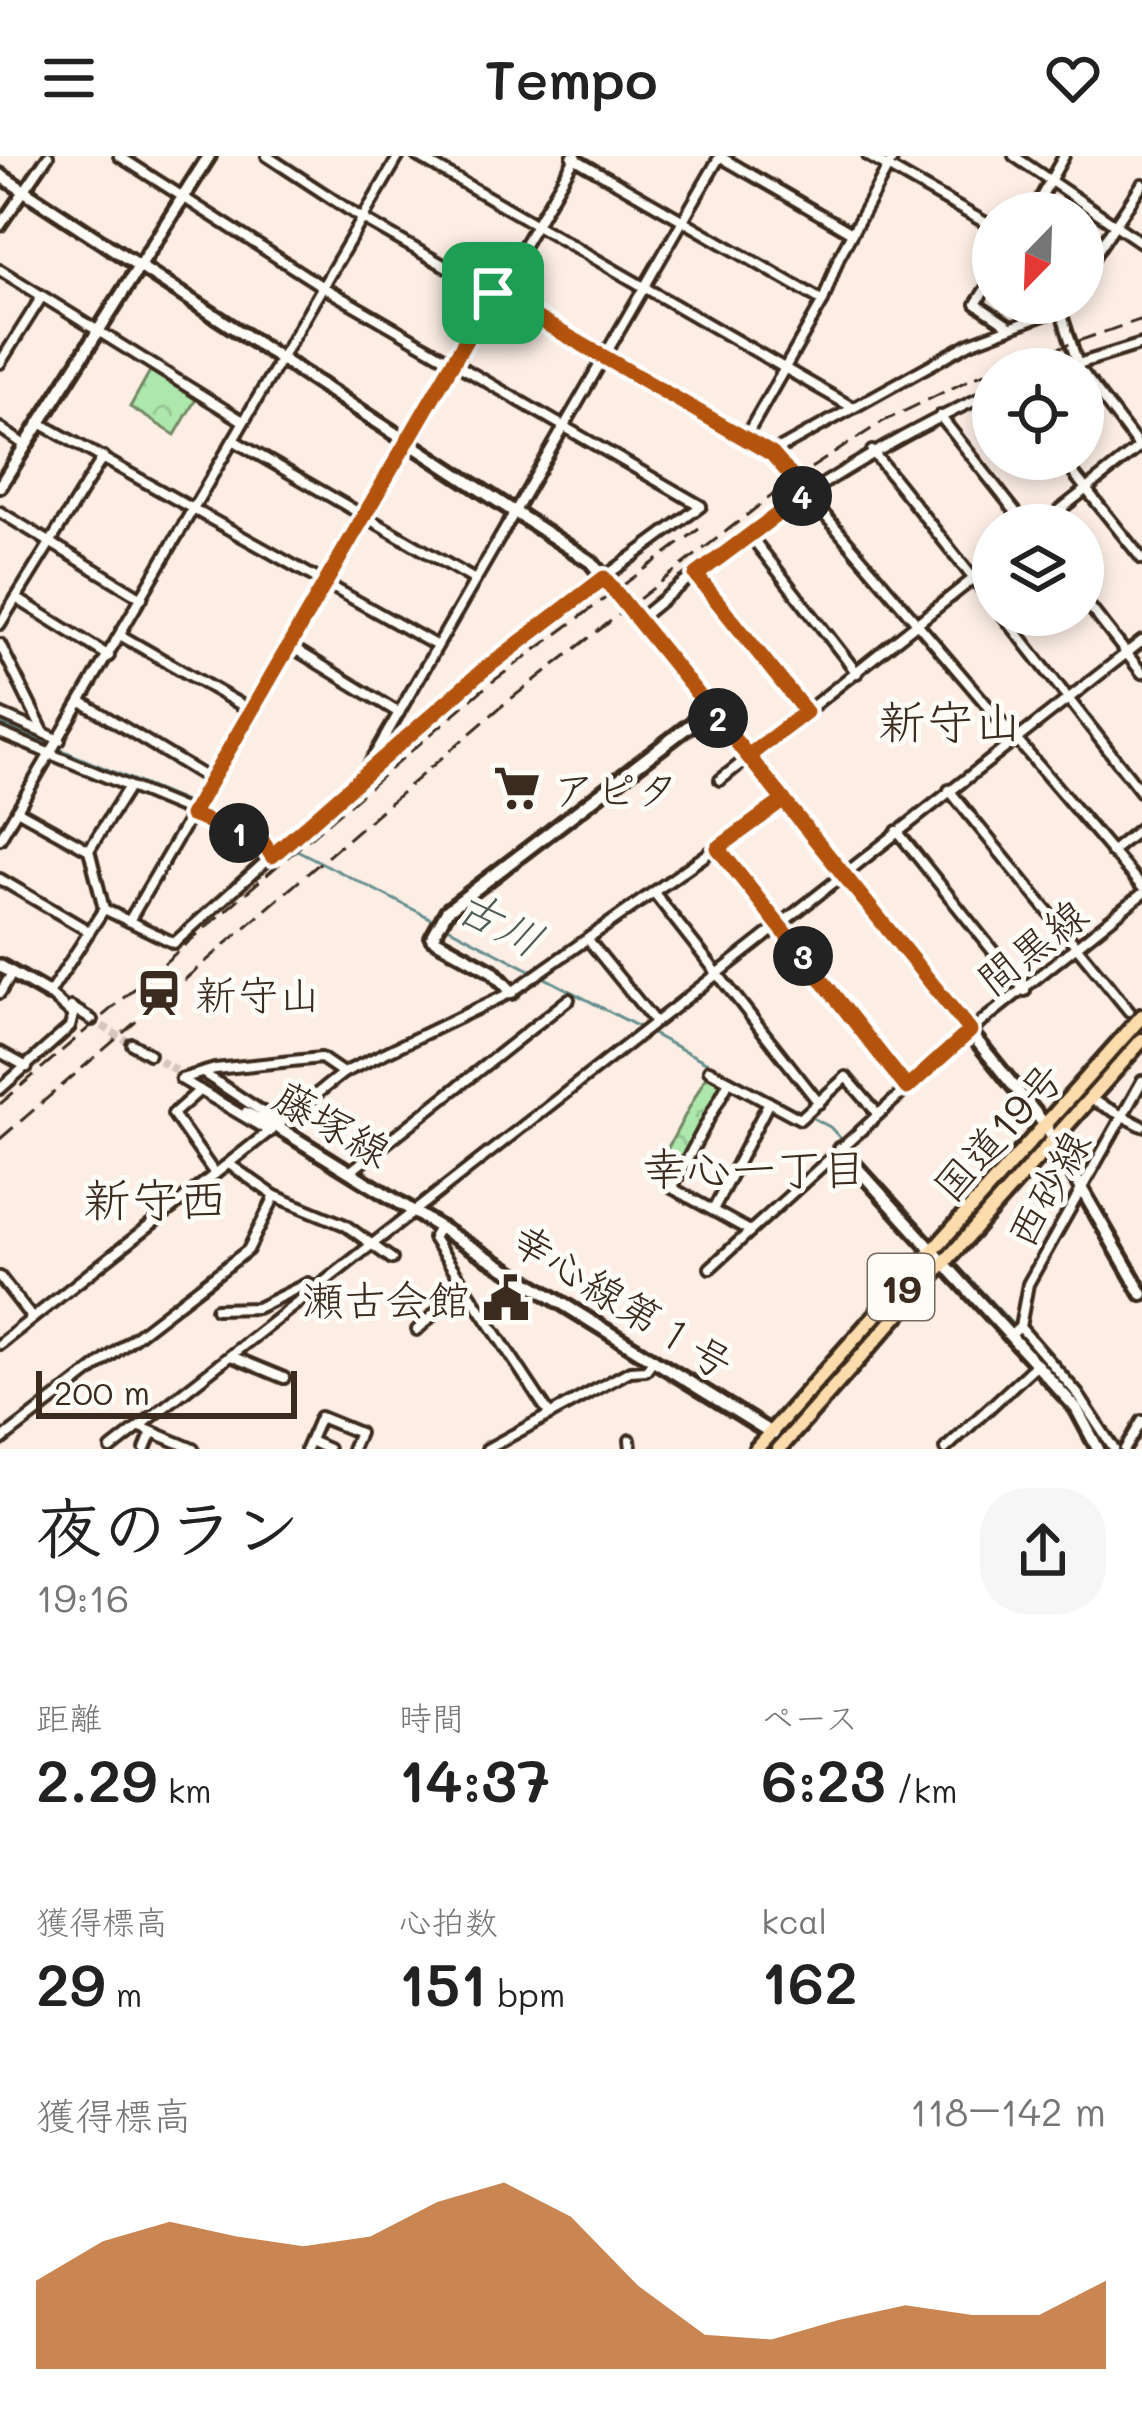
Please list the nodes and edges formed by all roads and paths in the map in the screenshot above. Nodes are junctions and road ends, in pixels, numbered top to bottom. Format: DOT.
graph roads {
  1 [pos="48,156"];
  2 [pos="119,156"];
  3 [pos="209,156"];
  4 [pos="267,156"];
  5 [pos="399,156"];
  6 [pos="416,156"];
  7 [pos="720,156"];
  8 [pos="868,156"];
  9 [pos="894,156"];
  10 [pos="1014,156"];
  11 [pos="1064,156"];
  12 [pos="574,157"];
  13 [pos="887,168"];
  14 [pos="0,175"];
  15 [pos="1050,181"];
  16 [pos="1142,184"];
  17 [pos="24,190"];
  18 [pos="1044,192"];
  19 [pos="183,197"];
  20 [pos="972,215"];
  21 [pos="363,219"];
  22 [pos="682,220"];
  23 [pos="535,224"];
  24 [pos="1114,224"];
  25 [pos="0,226"];
  26 [pos="852,233"];
  27 [pos="1104,240"];
  28 [pos="1142,243"];
  29 [pos="138,265"];
  30 [pos="0,270"];
  31 [pos="323,287"];
  32 [pos="643,287"];
  33 [pos="493,293"];
  34 [pos="41,298"];
  35 [pos="823,301"];
  36 [pos="1008,324"];
  37 [pos="1016,324"];
  38 [pos="1011,326"];
  39 [pos="95,334"];
  40 [pos="1142,344"];
  41 [pos="603,356"];
  42 [pos="2,357"];
  43 [pos="279,359"];
  44 [pos="1104,359"];
  45 [pos="454,361"];
  46 [pos="784,369"];
  47 [pos="1104,400"];
  48 [pos="972,402"];
  49 [pos="850,406"];
  50 [pos="940,416"];
  51 [pos="244,422"];
  52 [pos="40,423"];
  53 [pos="563,424"];
  54 [pos="0,428"];
  55 [pos="745,438"];
  56 [pos="232,440"];
  57 [pos="408,440"];
  58 [pos="26,446"];
  59 [pos="1141,447"];
  60 [pos="872,451"];
  61 [pos="772,454"];
  62 [pos="103,457"];
  63 [pos="1079,480"];
  64 [pos="0,486"];
  65 [pos="1086,489"];
  66 [pos="806,493"];
  67 [pos="1009,504"];
  68 [pos="1067,504"];
  69 [pos="194,507"];
  70 [pos="516,508"];
  71 [pos="0,512"];
  72 [pos="364,517"];
  73 [pos="749,534"];
  74 [pos="50,542"];
  75 [pos="1142,559"];
  76 [pos="696,575"];
  77 [pos="972,576"];
  78 [pos="604,578"];
  79 [pos="475,580"];
  80 [pos="972,580"];
  81 [pos="326,583"];
  82 [pos="16,598"];
  83 [pos="142,598"];
  84 [pos="638,620"];
  85 [pos="0,624"];
  86 [pos="915,625"];
  87 [pos="1104,625"];
  88 [pos="121,635"];
  89 [pos="1019,636"];
  90 [pos="1142,641"];
  91 [pos="0,644"];
  92 [pos="290,646"];
  93 [pos="437,646"];
  94 [pos="1126,653"];
  95 [pos="109,656"];
  96 [pos="857,673"];
  97 [pos="1142,674"];
  98 [pos="1068,699"];
  99 [pos="82,702"];
  100 [pos="711,709"];
  101 [pos="252,711"];
  102 [pos="399,712"];
  103 [pos="806,712"];
  104 [pos="0,714"];
  105 [pos="0,733"];
  106 [pos="44,733"];
  107 [pos="60,740"];
  108 [pos="1016,741"];
  109 [pos="50,755"];
  110 [pos="748,756"];
  111 [pos="367,768"];
  112 [pos="720,780"];
  113 [pos="212,781"];
  114 [pos="128,788"];
  115 [pos="949,790"];
  116 [pos="1142,793"];
  117 [pos="784,800"];
  118 [pos="17,810"];
  119 [pos="191,815"];
  120 [pos="1142,827"];
  121 [pos="897,831"];
  122 [pos="0,839"];
  123 [pos="718,848"];
  124 [pos="89,850"];
  125 [pos="1112,852"];
  126 [pos="275,853"];
  127 [pos="844,874"];
  128 [pos="0,878"];
  129 [pos="1142,891"];
  130 [pos="655,894"];
  131 [pos="104,909"];
  132 [pos="129,921"];
  133 [pos="778,925"];
  134 [pos="87,930"];
  135 [pos="590,942"];
  136 [pos="1078,949"];
  137 [pos="6,970"];
  138 [pos="717,973"];
  139 [pos="1024,991"];
  140 [pos="512,992"];
  141 [pos="0,993"];
  142 [pos="49,994"];
  143 [pos="569,999"];
  144 [pos="1135,1014"];
  145 [pos="92,1020"];
  146 [pos="653,1024"];
  147 [pos="970,1031"];
  148 [pos="1142,1040"];
  149 [pos="132,1044"];
  150 [pos="0,1052"];
  151 [pos="148,1054"];
  152 [pos="27,1067"];
  153 [pos="709,1070"];
  154 [pos="202,1072"];
  155 [pos="343,1073"];
  156 [pos="191,1079"];
  157 [pos="729,1081"];
  158 [pos="1142,1081"];
  159 [pos="907,1088"];
  160 [pos="0,1089"];
  161 [pos="200,1090"];
  162 [pos="1090,1100"];
  163 [pos="769,1102"];
  164 [pos="819,1103"];
  165 [pos="878,1114"];
  166 [pos="1122,1115"];
  167 [pos="1046,1125"];
  168 [pos="1142,1126"];
  169 [pos="276,1128"];
  170 [pos="1053,1142"];
  171 [pos="843,1145"];
  172 [pos="229,1164"];
  173 [pos="351,1171"];
  174 [pos="215,1174"];
  175 [pos="1080,1192"];
  176 [pos="275,1196"];
  177 [pos="713,1210"];
  178 [pos="418,1212"];
  179 [pos="440,1225"];
  180 [pos="751,1231"];
  181 [pos="375,1243"];
  182 [pos="934,1251"];
  183 [pos="392,1259"];
  184 [pos="944,1263"];
  185 [pos="1123,1263"];
  186 [pos="1142,1264"];
  187 [pos="710,1268"];
  188 [pos="0,1276"];
  189 [pos="464,1286"];
  190 [pos="317,1289"];
  191 [pos="1142,1294"];
  192 [pos="216,1309"];
  193 [pos="32,1318"];
  194 [pos="417,1330"];
  195 [pos="1016,1331"];
  196 [pos="0,1344"];
  197 [pos="231,1356"];
  198 [pos="654,1359"];
  199 [pos="1037,1364"];
  200 [pos="284,1378"];
  201 [pos="548,1412"];
  202 [pos="1142,1421"];
  203 [pos="140,1426"];
  204 [pos="152,1432"];
  205 [pos="771,1432"];
  206 [pos="2,1437"];
  207 [pos="308,1445"];
  208 [pos="781,1448"];
  209 [pos="111,1449"];
  210 [pos="145,1449"];
  211 [pos="193,1449"];
  212 [pos="328,1449"];
  213 [pos="352,1449"];
  214 [pos="487,1449"];
  215 [pos="756,1449"];
  216 [pos="945,1449"];
  217 [pos="1098,1449"];
  218 [pos="1114,1449"];
  219 [pos="1125,1449"];
  1 -- 17 [label="street"];
  2 -- 19 [label="street"];
  3 -- 19 [label="street"];
  4 -- 21 [label="street"];
  5 -- 21 [label="street"];
  6 -- 23 [label="street"];
  7 -- 22 [label="street"];
  7 -- 26 [label="street"];
  8 -- 13 [label="street"];
  9 -- 13 [label="street"];
  10 -- 15 [label="street"];
  11 -- 15 [label="street"];
  12 -- 22 [label="street"];
  12 -- 23 [label="street"];
  13 -- 20 [label="street"];
  13 -- 26 [label="street"];
  14 -- 17 [label="street"];
  15 -- 18 [label="street"];
  15 -- 24 [label="street"];
  16 -- 24 [label="street"];
  17 -- 25 [label="street"];
  17 -- 29 [label="street"];
  19 -- 29 [label="street"];
  19 -- 31 [label="street"];
  21 -- 31 [label="street"];
  21 -- 33 [label="street"];
  22 -- 32 [label="street"];
  22 -- 35 [label="street"];
  23 -- 32 [label="street"];
  23 -- 33 [label="street"];
  24 -- 27 [label="street"];
  24 -- 28 [label="street"];
  26 -- 35 [label="street"];
  29 -- 39 [label="street"];
  29 -- 43 [label="street"];
  30 -- 34 [label="street"];
  31 -- 43 [label="street"];
  31 -- 45 [label="street"];
  32 -- 41 [label="street"];
  32 -- 46 [label="street"];
  33 -- 41 [label="street"];
  33 -- 45 [label="street"];
  34 -- 39 [label="street"];
  34 -- 42 [label="street"];
  35 -- 46 [label="street"];
  36 -- 38 [label="street"];
  37 -- 38 [label="street"];
  38 -- 49 [label="street"];
  39 -- 51 [label="street"];
  39 -- 52 [label="street"];
  40 -- 44 [label="street"];
  41 -- 53 [label="street"];
  41 -- 55 [label="street"];
  43 -- 51 [label="street"];
  43 -- 57 [label="street"];
  45 -- 53 [label="street"];
  45 -- 57 [label="street"];
  46 -- 49 [label="street"];
  46 -- 55 [label="street"];
  47 -- 59 [label="street"];
  48 -- 50 [label="street"];
  49 -- 61 [label="street"];
  50 -- 60 [label="street"];
  50 -- 67 [label="street"];
  51 -- 56 [label="street"];
  52 -- 58 [label="street"];
  52 -- 62 [label="street"];
  53 -- 70 [label="street"];
  53 -- 78 [label="street"];
  54 -- 58 [label="street"];
  55 -- 61 [label="street"];
  56 -- 69 [label="street"];
  56 -- 72 [label="street"];
  57 -- 70 [label="street"];
  57 -- 72 [label="street"];
  58 -- 64 [label="street"];
  59 -- 65 [label="street"];
  60 -- 66 [label="street"];
  60 -- 77 [label="street"];
  61 -- 66 [label="street"];
  62 -- 69 [label="street"];
  62 -- 74 [label="street"];
  63 -- 65 [label="street"];
  65 -- 68 [label="street"];
  65 -- 75 [label="street"];
  66 -- 73 [label="street"];
  66 -- 86 [label="street"];
  69 -- 81 [label="street"];
  69 -- 83 [label="street"];
  70 -- 78 [label="street"];
  70 -- 79 [label="street"];
  71 -- 74 [label="street"];
  72 -- 79 [label="street"];
  72 -- 81 [label="street"];
  73 -- 76 [label="street"];
  73 -- 96 [label="street"];
  74 -- 82 [label="street"];
  74 -- 83 [label="street"];
  76 -- 84 [label="street"];
  76 -- 103 [label="street"];
  78 -- 84 [label="street"];
  78 -- 111 [label="street"];
  79 -- 93 [label="street"];
  80 -- 86 [label="street"];
  81 -- 92 [label="street"];
  81 -- 93 [label="street"];
  82 -- 85 [label="street"];
  82 -- 95 [label="street"];
  83 -- 88 [label="street"];
  84 -- 100 [label="street"];
  86 -- 96 [label="street"];
  86 -- 108 [label="street"];
  87 -- 94 [label="street"];
  88 -- 95 [label="street"];
  88 -- 101 [label="street"];
  89 -- 98 [label="street"];
  90 -- 94 [label="street"];
  91 -- 106 [label="street"];
  92 -- 101 [label="street"];
  92 -- 102 [label="street"];
  93 -- 102 [label="street"];
  94 -- 97 [label="street"];
  94 -- 98 [label="street"];
  95 -- 99 [label="street"];
  96 -- 103 [label="street"];
  98 -- 108 [label="street"];
  98 -- 116 [label="street"];
  99 -- 107 [label="street"];
  99 -- 113 [label="street"];
  100 -- 110 [label="street"];
  100 -- 140 [label="street"];
  101 -- 113 [label="street"];
  102 -- 111 [label="street"];
  103 -- 110 [label="street"];
  104 -- 106 [label="street"];
  105 -- 109 [label="street"];
  106 -- 107 [label="street"];
  107 -- 109 [label="street"];
  108 -- 115 [label="street"];
  108 -- 125 [label="street"];
  109 -- 114 [label="street"];
  109 -- 118 [label="street"];
  110 -- 112 [label="street"];
  110 -- 117 [label="street"];
  111 -- 126 [label="street"];
  113 -- 119 [label="street"];
  114 -- 119 [label="street"];
  114 -- 124 [label="street"];
  115 -- 121 [label="street"];
  115 -- 136 [label="street"];
  117 -- 123 [label="street"];
  117 -- 127 [label="street"];
  118 -- 122 [label="street"];
  118 -- 124 [label="street"];
  119 -- 126 [label="street"];
  119 -- 132 [label="street"];
  120 -- 125 [label="street"];
  121 -- 127 [label="street"];
  121 -- 139 [label="street"];
  123 -- 130 [label="street"];
  123 -- 133 [label="street"];
  124 -- 131 [label="street"];
  125 -- 129 [label="street"];
  126 -- 132 [label="street"];
  127 -- 133 [label="street"];
  127 -- 147 [label="street"];
  128 -- 134 [label="street"];
  129 -- 136 [label="street, 間黒線"];
  130 -- 135 [label="street"];
  130 -- 138 [label="street"];
  131 -- 132 [label="street"];
  131 -- 134 [label="street"];
  133 -- 138 [label="street"];
  133 -- 159 [label="street"];
  134 -- 142 [label="street"];
  135 -- 140 [label="street"];
  135 -- 146 [label="street"];
  136 -- 139 [label="street, 間黒線"];
  136 -- 144 [label="street"];
  137 -- 141 [label="street"];
  137 -- 142 [label="street"];
  138 -- 146 [label="street"];
  138 -- 164 [label="street"];
  139 -- 147 [label="street, 間黒線"];
  140 -- 155 [label="street"];
  142 -- 145 [label="street"];
  142 -- 152 [label="street"];
  143 -- 173 [label="street"];
  144 -- 167 [label="highway, 国道19号 / 19"];
  146 -- 178 [label="street"];
  147 -- 159 [label="street, 間黒線"];
  147 -- 167 [label="street"];
  148 -- 162 [label="highway, 国道19号 / 19"];
  149 -- 151 [label="street"];
  150 -- 152 [label="street"];
  152 -- 160 [label="street"];
  153 -- 157 [label="street"];
  154 -- 155 [label="street"];
  154 -- 161 [label="street"];
  154 -- 169 [label="street"];
  155 -- 169 [label="street"];
  156 -- 169 [label="street, 藤塚線"];
  157 -- 163 [label="street"];
  157 -- 177 [label="street"];
  158 -- 166 [label="street, 西砂線"];
  159 -- 165 [label="street, 間黒線"];
  161 -- 169 [label="street"];
  161 -- 174 [label="street"];
  162 -- 166 [label="street"];
  162 -- 170 [label="highway, 国道19号 / 19"];
  163 -- 164 [label="street"];
  163 -- 177 [label="street"];
  164 -- 165 [label="street"];
  165 -- 171 [label="street, 間黒線"];
  166 -- 168 [label="street"];
  166 -- 175 [label="street, 西砂線"];
  167 -- 170 [label="street"];
  167 -- 182 [label="highway, 国道19号 / 19"];
  169 -- 172 [label="street"];
  169 -- 173 [label="street, 藤塚線"];
  170 -- 175 [label="street"];
  170 -- 184 [label="highway, 国道19号 / 19"];
  171 -- 180 [label="street, 間黒線"];
  171 -- 182 [label="street"];
  172 -- 174 [label="street"];
  172 -- 176 [label="street"];
  173 -- 178 [label="street, 藤塚線"];
  174 -- 193 [label="street"];
  175 -- 185 [label="street"];
  175 -- 195 [label="street, 西砂線"];
  176 -- 181 [label="street"];
  176 -- 206 [label="street"];
  177 -- 180 [label="street"];
  178 -- 179 [label="street, 藤塚線"];
  178 -- 181 [label="street"];
  179 -- 189 [label="street"];
  179 -- 198 [label="street, 幸心線第１号"];
  180 -- 187 [label="street, 間黒線"];
  181 -- 183 [label="street"];
  181 -- 190 [label="street"];
  182 -- 184 [label="street"];
  182 -- 205 [label="highway, 国道19号 / 19"];
  184 -- 195 [label="street"];
  184 -- 208 [label="highway, 国道19号 / 19"];
  185 -- 186 [label="street"];
  185 -- 191 [label="street"];
  188 -- 193 [label="street"];
  189 -- 194 [label="street"];
  189 -- 201 [label="street"];
  190 -- 192 [label="street"];
  190 -- 197 [label="street"];
  193 -- 196 [label="street"];
  195 -- 199 [label="street"];
  195 -- 218 [label="street"];
  197 -- 200 [label="street"];
  197 -- 203 [label="street"];
  198 -- 201 [label="street"];
  198 -- 205 [label="street, 幸心線第１号"];
  199 -- 216 [label="street"];
  199 -- 217 [label="street"];
  201 -- 214 [label="street"];
  202 -- 219 [label="street"];
  203 -- 204 [label="street"];
  203 -- 209 [label="street"];
  204 -- 210 [label="street"];
  204 -- 211 [label="street"];
  205 -- 208 [label="street"];
  205 -- 215 [label="highway, 国道19号 / 19"];
  207 -- 212 [label="street"];
  207 -- 213 [label="street"];
}
